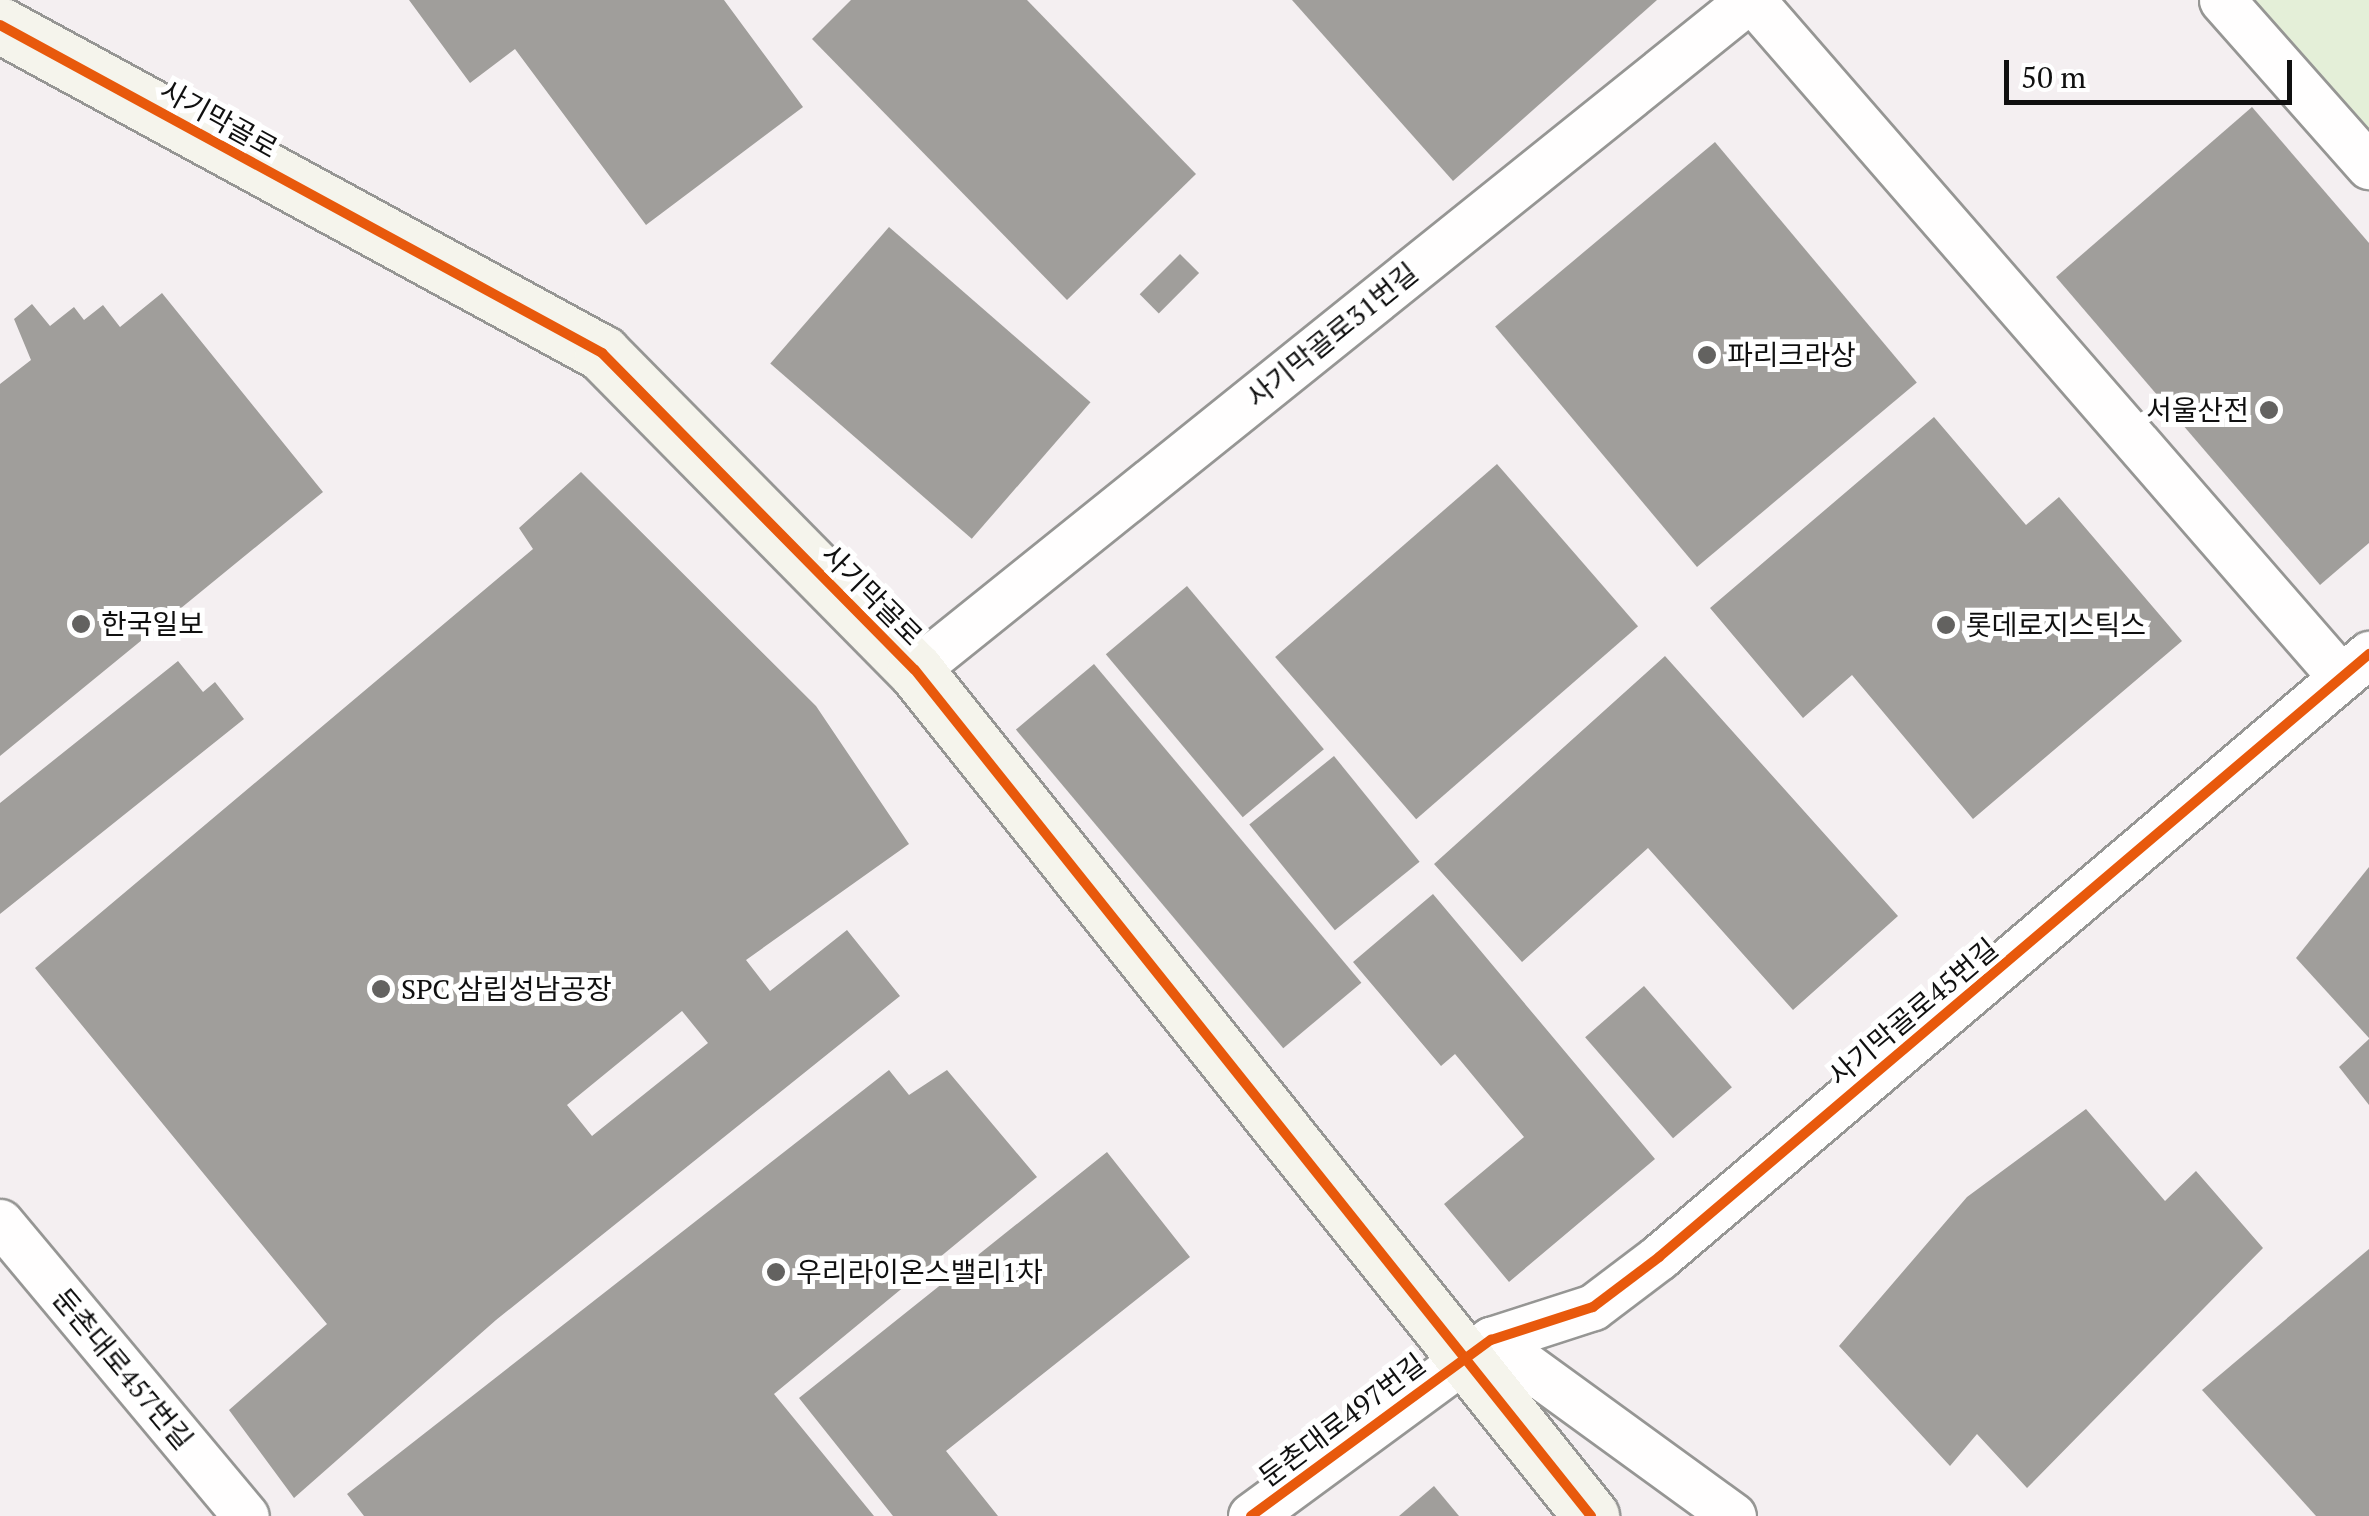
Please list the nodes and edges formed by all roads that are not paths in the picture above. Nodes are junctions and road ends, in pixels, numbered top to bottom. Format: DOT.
graph roads {
  1 [pos="1751,0"];
  2 [pos="2222,0"];
  3 [pos="0,25"];
  4 [pos="2369,166"];
  5 [pos="2355,666"];
  6 [pos="915,670"];
  7 [pos="0,1222"];
  8 [pos="1475,1350"];
  9 [pos="246,1516"];
  10 [pos="1250,1516"];
  11 [pos="1591,1516"];
  12 [pos="1733,1516"];
  1 -- 5 [label="street"];
  1 -- 6 [label="street, 사기막골로31번길"];
  2 -- 4 [label="street"];
  3 -- 6 [label="street, 사기막골로"];
  5 -- 8 [label="street, 사기막골로45번길"];
  6 -- 8 [label="street, 사기막골로"];
  7 -- 9 [label="street, 둔촌대로457번길"];
  8 -- 10 [label="street, 둔촌대로497번길"];
  8 -- 11 [label="street, 사기막골로"];
  8 -- 12 [label="street"];
}
